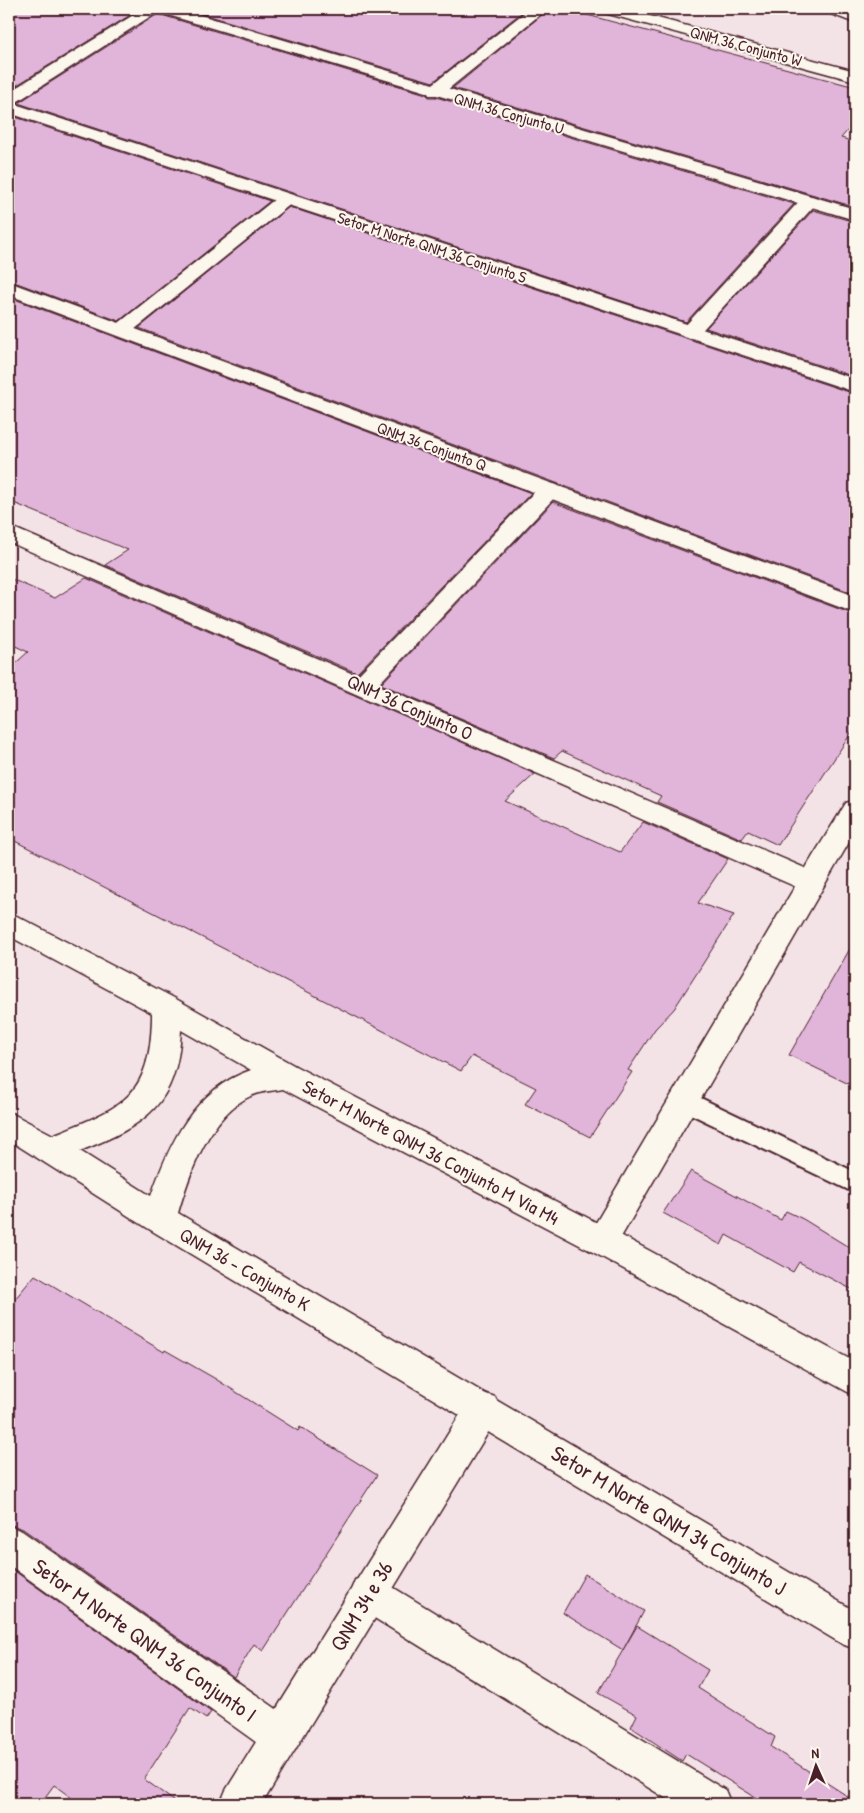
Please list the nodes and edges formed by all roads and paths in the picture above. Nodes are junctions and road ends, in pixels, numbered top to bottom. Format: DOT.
graph roads {
  1 [pos="154,9"];
  2 [pos="164,9"];
  3 [pos="539,9"];
  4 [pos="607,9"];
  5 [pos="832,9"];
  6 [pos="855,18"];
  7 [pos="855,76"];
  8 [pos="436,91"];
  9 [pos="9,99"];
  10 [pos="9,107"];
  11 [pos="286,199"];
  12 [pos="809,201"];
  13 [pos="855,214"];
  14 [pos="9,288"];
  15 [pos="122,330"];
  16 [pos="690,332"];
  17 [pos="855,386"];
  18 [pos="549,490"];
  19 [pos="9,533"];
  20 [pos="855,605"];
  21 [pos="362,686"];
  22 [pos="855,810"];
  23 [pos="811,882"];
  24 [pos="9,923"];
  25 [pos="166,1007"];
  26 [pos="286,1076"];
  27 [pos="686,1101"];
  28 [pos="9,1125"];
  29 [pos="51,1149"];
  30 [pos="855,1183"];
  31 [pos="160,1219"];
  32 [pos="602,1242"];
  33 [pos="855,1380"];
  34 [pos="483,1409"];
  35 [pos="9,1544"];
  36 [pos="368,1593"];
  37 [pos="855,1630"];
  38 [pos="282,1736"];
  39 [pos="240,1804"];
  40 [pos="711,1804"];
  1 -- 9 [label="street"];
  2 -- 8 [label="street, QNM 36 Conjunto U"];
  3 -- 8 [label="street"];
  4 -- 7 [label="street, QNM 36 Conjunto W"];
  5 -- 6 [label="street"];
  8 -- 12 [label="street, QNM 36 Conjunto U"];
  10 -- 11 [label="street, Setor M Norte QNM 36 Conjunto S"];
  11 -- 15 [label="street"];
  11 -- 16 [label="street, Setor M Norte QNM 36 Conjunto S"];
  12 -- 13 [label="street, QNM 36 Conjunto U"];
  12 -- 16 [label="street"];
  14 -- 15 [label="street, QNM 36 Conjunto Q"];
  15 -- 18 [label="street, QNM 36 Conjunto Q"];
  16 -- 17 [label="street, Setor M Norte QNM 36 Conjunto S"];
  18 -- 20 [label="street, QNM 36 Conjunto Q"];
  18 -- 21 [label="street"];
  19 -- 21 [label="street, QNM 36 Conjunto O"];
  21 -- 23 [label="street, QNM 36 Conjunto O"];
  22 -- 23 [label="street"];
  23 -- 27 [label="street"];
  24 -- 25 [label="street, Setor M Norte QNM 36 Conjunto M Via M4"];
  25 -- 26 [label="street, Setor M Norte QNM 36 Conjunto M Via M4"];
  25 -- 29 [label="street"];
  26 -- 31 [label="street"];
  26 -- 32 [label="street, Setor M Norte QNM 36 Conjunto M Via M4"];
  27 -- 30 [label="lane"];
  27 -- 32 [label="street"];
  28 -- 29 [label="street, QNM 36 - Conjunto K"];
  29 -- 31 [label="street, QNM 36 - Conjunto K"];
  31 -- 34 [label="street, QNM 36 - Conjunto K"];
  32 -- 33 [label="street, Setor M Norte QNM 36 Conjunto M Via M4"];
  34 -- 36 [label="street, QNM 34 e 36"];
  34 -- 37 [label="street, Setor M Norte QNM 34 Conjunto J"];
  35 -- 38 [label="street, Setor M Norte QNM 36 Conjunto I"];
  36 -- 38 [label="street, QNM 34 e 36"];
  36 -- 40 [label="street"];
  38 -- 39 [label="street, QNM 34 e 36"];
}
